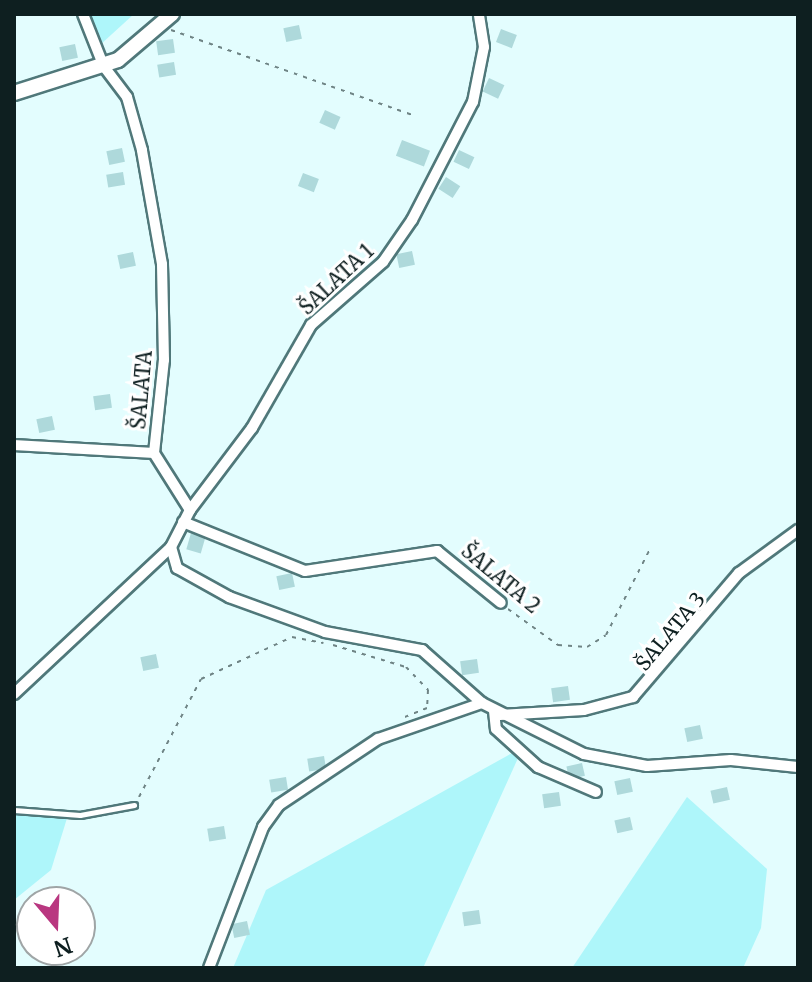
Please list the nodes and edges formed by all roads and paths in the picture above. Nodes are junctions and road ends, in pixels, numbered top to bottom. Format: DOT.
graph roads {
  1 [pos="83,14"];
  2 [pos="172,14"];
  3 [pos="479,14"];
  4 [pos="155,25"];
  5 [pos="104,67"];
  6 [pos="14,93"];
  7 [pos="412,115"];
  8 [pos="14,445"];
  9 [pos="154,453"];
  10 [pos="190,510"];
  11 [pos="183,522"];
  12 [pos="798,530"];
  13 [pos="171,547"];
  14 [pos="650,549"];
  15 [pos="501,603"];
  16 [pos="14,694"];
  17 [pos="482,703"];
  18 [pos="497,713"];
  19 [pos="388,724"];
  20 [pos="798,767"];
  21 [pos="596,792"];
  22 [pos="134,805"];
  23 [pos="14,810"];
  24 [pos="209,968"];
  1 -- 5 [label="street, ŠALATA"];
  2 -- 4 [label="street"];
  3 -- 10 [label="street, ŠALATA 1"];
  4 -- 5 [label="street"];
  4 -- 7 [label="path"];
  5 -- 6 [label="street"];
  5 -- 9 [label="street, ŠALATA"];
  8 -- 9 [label="street"];
  9 -- 10 [label="street, ŠALATA"];
  10 -- 11 [label="street"];
  11 -- 13 [label="street"];
  11 -- 15 [label="street, ŠALATA 2"];
  12 -- 18 [label="street, ŠALATA 3"];
  13 -- 16 [label="street"];
  13 -- 17 [label="street"];
  14 -- 15 [label="path, ŠALATA 2"];
  17 -- 18 [label="street"];
  17 -- 24 [label="street"];
  18 -- 20 [label="street"];
  18 -- 21 [label="street"];
  19 -- 22 [label="path"];
  22 -- 23 [label="lane"];
}
